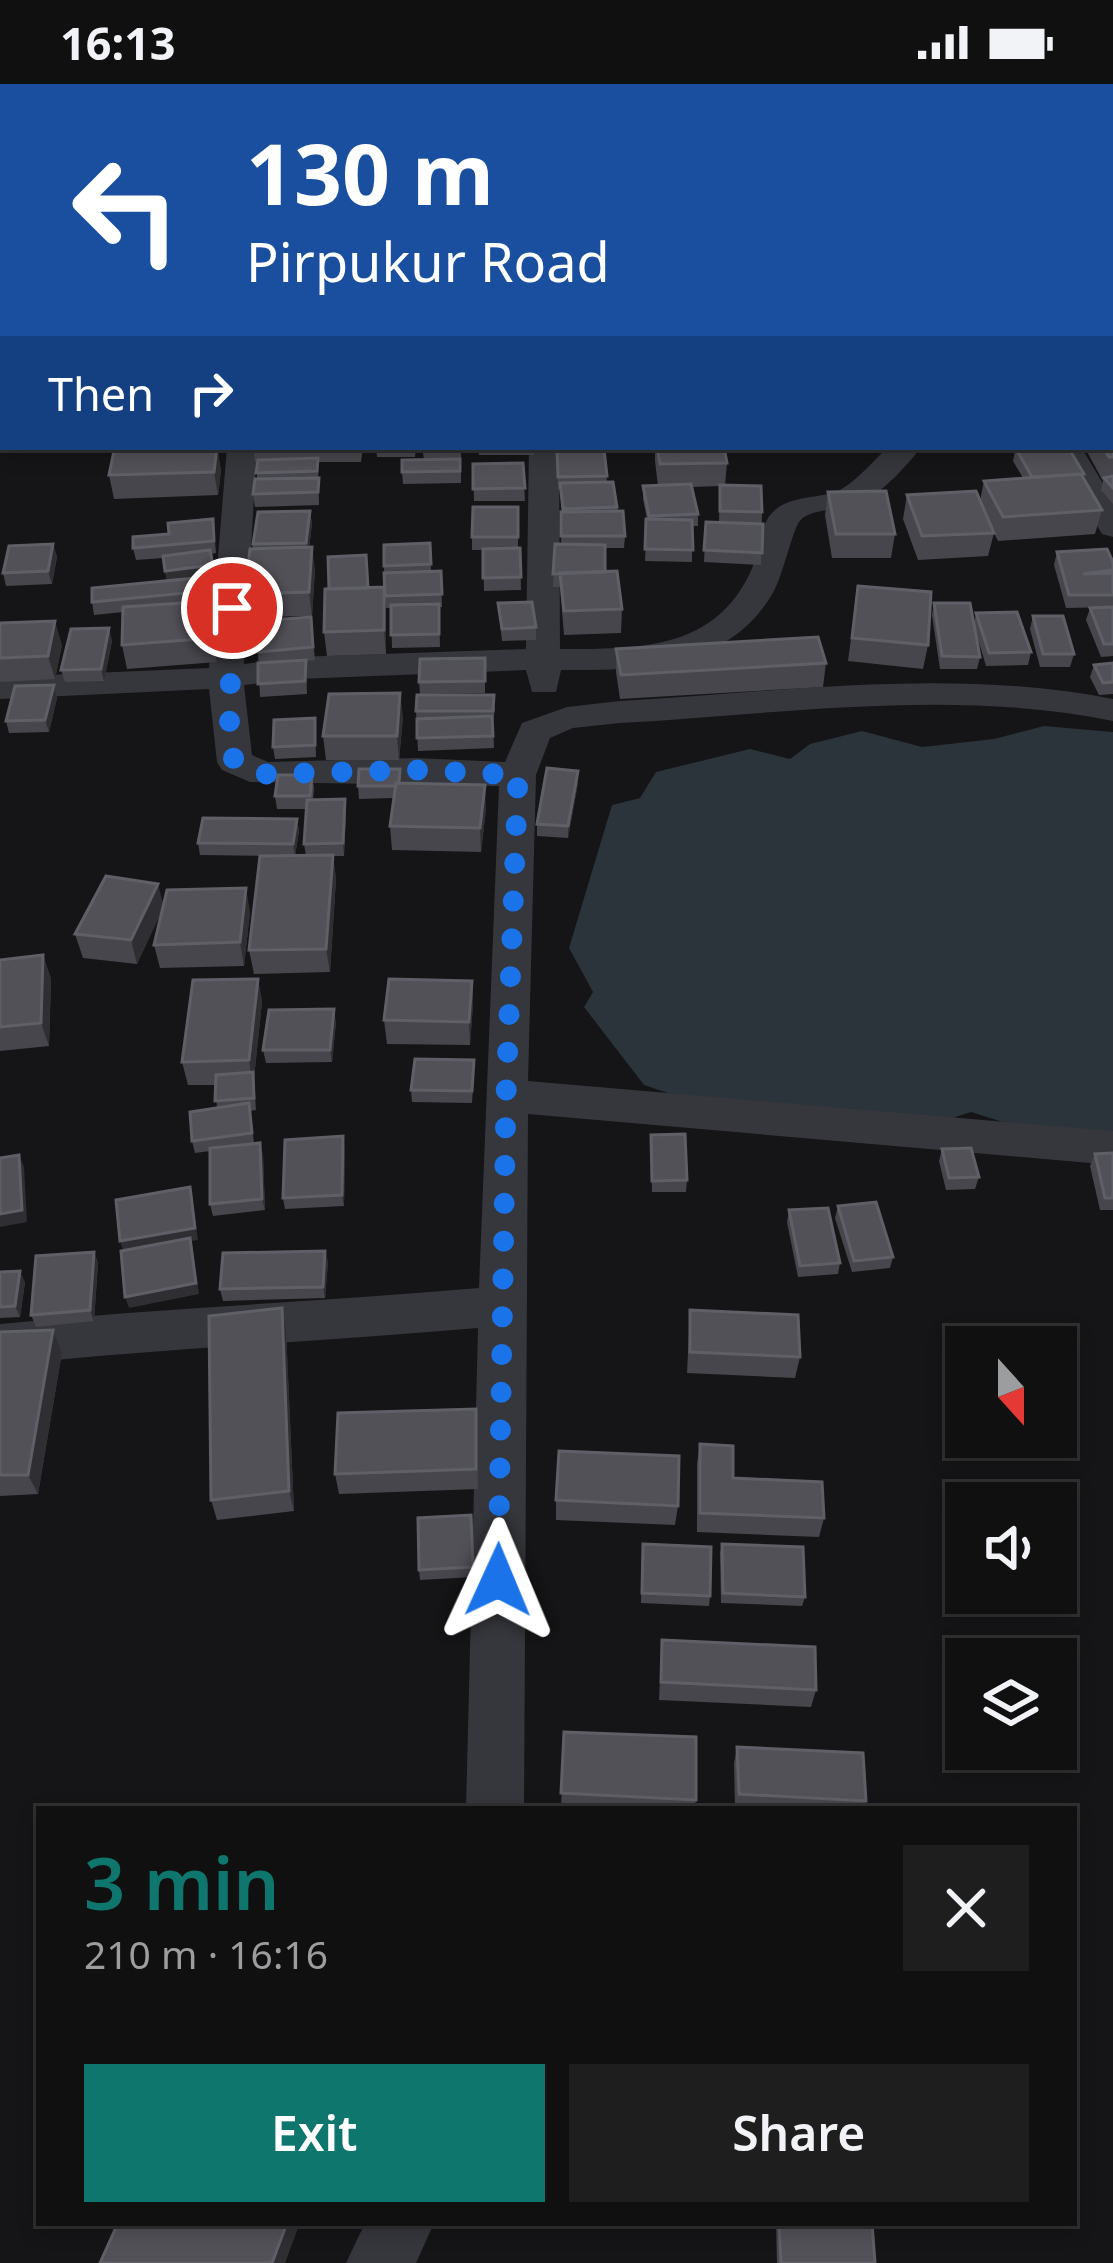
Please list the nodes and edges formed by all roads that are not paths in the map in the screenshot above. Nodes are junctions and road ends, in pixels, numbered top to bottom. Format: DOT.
graph roads {
  1 [pos="242,450"];
  2 [pos="544,450"];
  3 [pos="903,450"];
  4 [pos="1068,450"];
  5 [pos="1113,527"];
  6 [pos="543,659"];
  7 [pos="228,674"];
  8 [pos="0,688"];
  9 [pos="1113,710"];
  10 [pos="547,723"];
  11 [pos="518,775"];
  12 [pos="506,1096"];
  13 [pos="1113,1148"];
  14 [pos="502,1306"];
  15 [pos="0,1345"];
  16 [pos="495,1806"];
  17 [pos="398,2226"];
  18 [pos="380,2263"];
  1 -- 7 [label="street"];
  2 -- 6 [label="street"];
  3 -- 6 [label="street"];
  4 -- 5 [label="street"];
  6 -- 7 [label="street"];
  6 -- 10 [label="street"];
  7 -- 8 [label="street"];
  7 -- 11 [label="street"];
  9 -- 10 [label="street"];
  10 -- 11 [label="street"];
  11 -- 12 [label="street"];
  12 -- 13 [label="street"];
  12 -- 14 [label="street"];
  14 -- 15 [label="street"];
  14 -- 16 [label="street"];
  17 -- 18 [label="street"];
}
